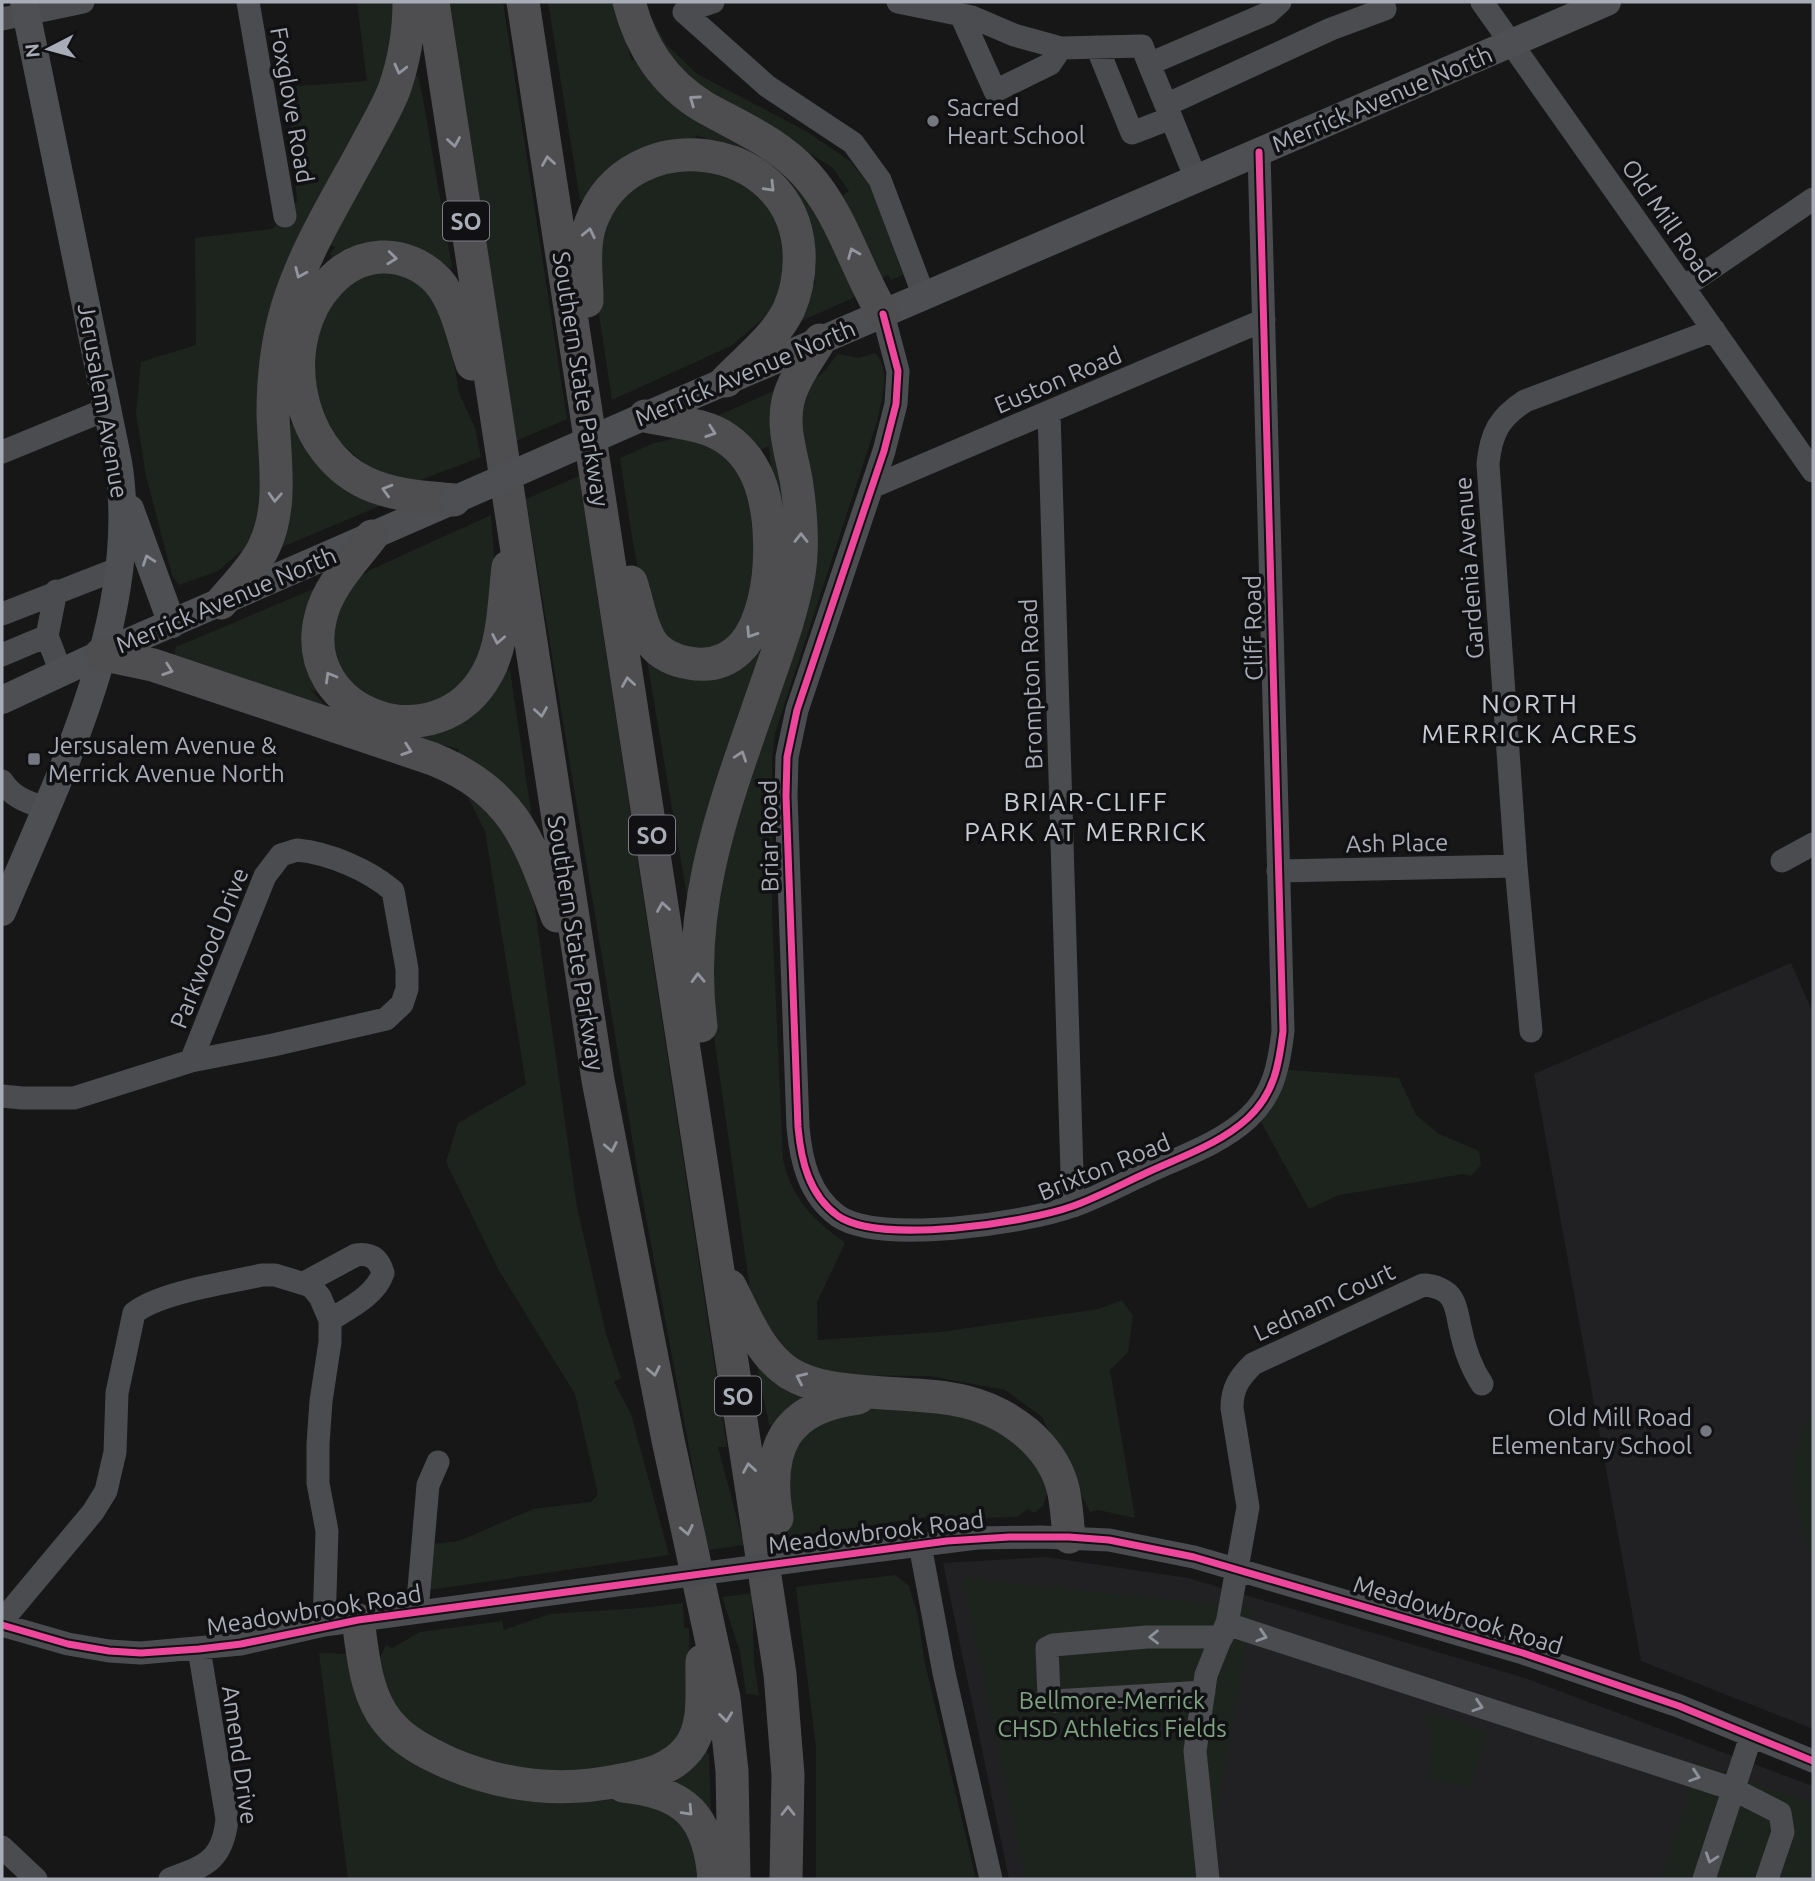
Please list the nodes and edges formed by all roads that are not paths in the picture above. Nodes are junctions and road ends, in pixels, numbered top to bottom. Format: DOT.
graph roads {
  1 [pos="83,2"];
  2 [pos="248,2"];
  3 [pos="409,2"];
  4 [pos="433,2"];
  5 [pos="523,2"];
  6 [pos="629,2"];
  7 [pos="713,2"];
  8 [pos="898,2"];
  9 [pos="1280,2"];
  10 [pos="1382,2"];
  11 [pos="1482,2"];
  12 [pos="1607,2"];
  13 [pos="17,11"];
  14 [pos="961,15"];
  15 [pos="1511,44"];
  16 [pos="1097,47"];
  17 [pos="1061,48"];
  18 [pos="1149,64"];
  19 [pos="1168,112"];
  20 [pos="1259,152"];
  21 [pos="1196,179"];
  22 [pos="1813,200"];
  23 [pos="285,216"];
  24 [pos="1684,287"];
  25 [pos="925,296"];
  26 [pos="883,314"];
  27 [pos="1264,320"];
  28 [pos="1714,330"];
  29 [pos="820,340"];
  30 [pos="726,381"];
  31 [pos="584,398"];
  32 [pos="107,408"];
  33 [pos="1049,412"];
  34 [pos="645,416"];
  35 [pos="499,440"];
  36 [pos="2,452"];
  37 [pos="1813,471"];
  38 [pos="597,478"];
  39 [pos="121,483"];
  40 [pos="872,487"];
  41 [pos="454,500"];
  42 [pos="513,523"];
  43 [pos="372,536"];
  44 [pos="120,568"];
  45 [pos="56,591"];
  46 [pos="221,603"];
  47 [pos="2,614"];
  48 [pos="172,624"];
  49 [pos="47,636"];
  50 [pos="102,654"];
  51 [pos="2,655"];
  52 [pos="61,672"];
  53 [pos="2,700"];
  54 [pos="2,781"];
  55 [pos="45,808"];
  56 [pos="1813,844"];
  57 [pos="1783,861"];
  58 [pos="1516,866"];
  59 [pos="1278,872"];
  60 [pos="5,896"];
  61 [pos="582,983"];
  62 [pos="1531,1031"];
  63 [pos="191,1061"];
  64 [pos="2,1096"];
  65 [pos="1264,1100"];
  66 [pos="706,1192"];
  67 [pos="1073,1206"];
  68 [pos="859,1224"];
  69 [pos="716,1257"];
  70 [pos="304,1283"];
  71 [pos="330,1320"];
  72 [pos="1482,1384"];
  73 [pos="891,1394"];
  74 [pos="438,1462"];
  75 [pos="1069,1537"];
  76 [pos="920,1545"];
  77 [pos="1238,1570"];
  78 [pos="703,1603"];
  79 [pos="418,1612"];
  80 [pos="358,1620"];
  81 [pos="2,1623"];
  82 [pos="324,1625"];
  83 [pos="1224,1631"];
  84 [pos="199,1648"];
  85 [pos="1204,1692"];
  86 [pos="1751,1736"];
  87 [pos="786,1739"];
  88 [pos="1813,1761"];
  89 [pos="603,1784"];
  90 [pos="1734,1789"];
  91 [pos="2,1847"];
  92 [pos="36,1879"];
  93 [pos="170,1879"];
  94 [pos="714,1879"];
  95 [pos="734,1879"];
  96 [pos="786,1879"];
  97 [pos="991,1879"];
  98 [pos="1208,1879"];
  99 [pos="1704,1879"];
  100 [pos="1767,1879"];
  1 -- 13 [label="street"];
  2 -- 23 [label="street, Foxglove Road"];
  3 -- 46 [label="highway, one-way"];
  4 -- 35 [label="highway, Southern State Parkway / SO, one-way"];
  31 -- 5 [label="highway, Southern State Parkway / SO, one-way"];
  26 -- 6 [label="highway, one-way"];
  7 -- 25 [label="street"];
  8 -- 14 [label="street"];
  9 -- 18 [label="street"];
  10 -- 19 [label="street"];
  11 -- 15 [label="street, Old Mill Road"];
  12 -- 15 [label="main road, Merrick Avenue North"];
  13 -- 32 [label="main road, Jerusalem Avenue"];
  14 -- 17 [label="street"];
  14 -- 17 [label="street"];
  15 -- 20 [label="main road, Merrick Avenue North"];
  15 -- 24 [label="street, Old Mill Road"];
  16 -- 17 [label="street"];
  16 -- 18 [label="street"];
  16 -- 19 [label="street"];
  18 -- 19 [label="street"];
  19 -- 21 [label="street"];
  20 -- 21 [label="main road, Merrick Avenue North"];
  20 -- 27 [label="street, Cliff Road"];
  21 -- 25 [label="main road, Merrick Avenue North"];
  22 -- 24 [label="street"];
  24 -- 28 [label="street, Old Mill Road"];
  25 -- 26 [label="main road, Merrick Avenue North"];
  26 -- 29 [label="main road, Merrick Avenue North"];
  26 -- 40 [label="street, Briar Road"];
  27 -- 33 [label="street, Euston Road"];
  27 -- 59 [label="street, Cliff Road"];
  28 -- 37 [label="street, Old Mill Road"];
  28 -- 58 [label="street, Gardenia Avenue"];
  29 -- 30 [label="main road, Merrick Avenue North"];
  66 -- 29 [label="highway, one-way"];
  31 -- 30 [label="highway, one-way"];
  30 -- 34 [label="main road, Merrick Avenue North"];
  31 -- 38 [label="highway, Southern State Parkway / SO"];
  32 -- 36 [label="street"];
  32 -- 39 [label="main road, Jerusalem Avenue"];
  33 -- 40 [label="street, Euston Road"];
  33 -- 67 [label="street, Brompton Road"];
  34 -- 38 [label="highway, one-way"];
  34 -- 41 [label="main road, Merrick Avenue North, bridge"];
  41 -- 35 [label="highway, one-way"];
  35 -- 42 [label="highway, Southern State Parkway / SO"];
  66 -- 38 [label="highway, Southern State Parkway / SO, one-way"];
  39 -- 44 [label="main road, Jerusalem Avenue"];
  48 -- 39 [label="main road, one-way"];
  40 -- 68 [label="street, Briar Road"];
  41 -- 43 [label="main road, Merrick Avenue North"];
  42 -- 43 [label="highway, one-way"];
  42 -- 61 [label="highway, Southern State Parkway / SO, one-way"];
  43 -- 46 [label="main road, Merrick Avenue North"];
  44 -- 45 [label="street"];
  44 -- 50 [label="main road, Jerusalem Avenue"];
  45 -- 47 [label="street"];
  45 -- 49 [label="street"];
  46 -- 48 [label="main road, Merrick Avenue North"];
  48 -- 50 [label="main road, Merrick Avenue North"];
  49 -- 51 [label="street"];
  49 -- 52 [label="street"];
  50 -- 52 [label="main road, Merrick Avenue North"];
  50 -- 55 [label="main road, Jerusalem Avenue"];
  50 -- 61 [label="highway, one-way"];
  52 -- 53 [label="main road, Merrick Avenue North"];
  54 -- 55 [label="street"];
  55 -- 60 [label="main road, Jerusalem Avenue"];
  56 -- 57 [label="street"];
  58 -- 59 [label="street, Ash Place"];
  58 -- 62 [label="street, Gardenia Avenue"];
  59 -- 65 [label="street, Cliff Road"];
  61 -- 78 [label="highway, Southern State Parkway / SO, one-way"];
  63 -- 63 [label="street, Parkwood Drive"];
  63 -- 64 [label="street, Parkwood Drive"];
  65 -- 67 [label="street, Brixton Road"];
  66 -- 69 [label="highway, Southern State Parkway / SO"];
  67 -- 68 [label="street, Brixton Road"];
  73 -- 69 [label="highway, one-way"];
  87 -- 69 [label="highway, Southern State Parkway / SO, one-way"];
  70 -- 71 [label="street"];
  70 -- 71 [label="street"];
  70 -- 81 [label="street"];
  71 -- 82 [label="street"];
  72 -- 77 [label="street, Lednam Court"];
  73 -- 75 [label="highway"];
  73 -- 87 [label="highway"];
  74 -- 79 [label="street"];
  75 -- 76 [label="street, Meadowbrook Road"];
  75 -- 77 [label="street, Meadowbrook Road"];
  76 -- 79 [label="street, Meadowbrook Road, bridge"];
  76 -- 97 [label="street, Meadowbrook Road"];
  77 -- 83 [label="street"];
  77 -- 86 [label="street, Meadowbrook Road"];
  78 -- 89 [label="highway"];
  78 -- 95 [label="highway, Southern State Parkway / SO, one-way"];
  79 -- 80 [label="street, Meadowbrook Road"];
  80 -- 82 [label="street, Meadowbrook Road"];
  80 -- 89 [label="highway"];
  81 -- 84 [label="street, Meadowbrook Road"];
  82 -- 84 [label="street, Meadowbrook Road"];
  83 -- 85 [label="street"];
  83 -- 85 [label="street, one-way"];
  83 -- 90 [label="street, one-way"];
  84 -- 93 [label="street, Amend Drive"];
  85 -- 98 [label="street"];
  86 -- 88 [label="street, Meadowbrook Road"];
  86 -- 90 [label="street"];
  96 -- 87 [label="highway, Southern State Parkway / SO, one-way"];
  89 -- 94 [label="highway, one-way"];
  90 -- 99 [label="street, one-way"];
  90 -- 100 [label="street"];
  91 -- 92 [label="street"];
}
